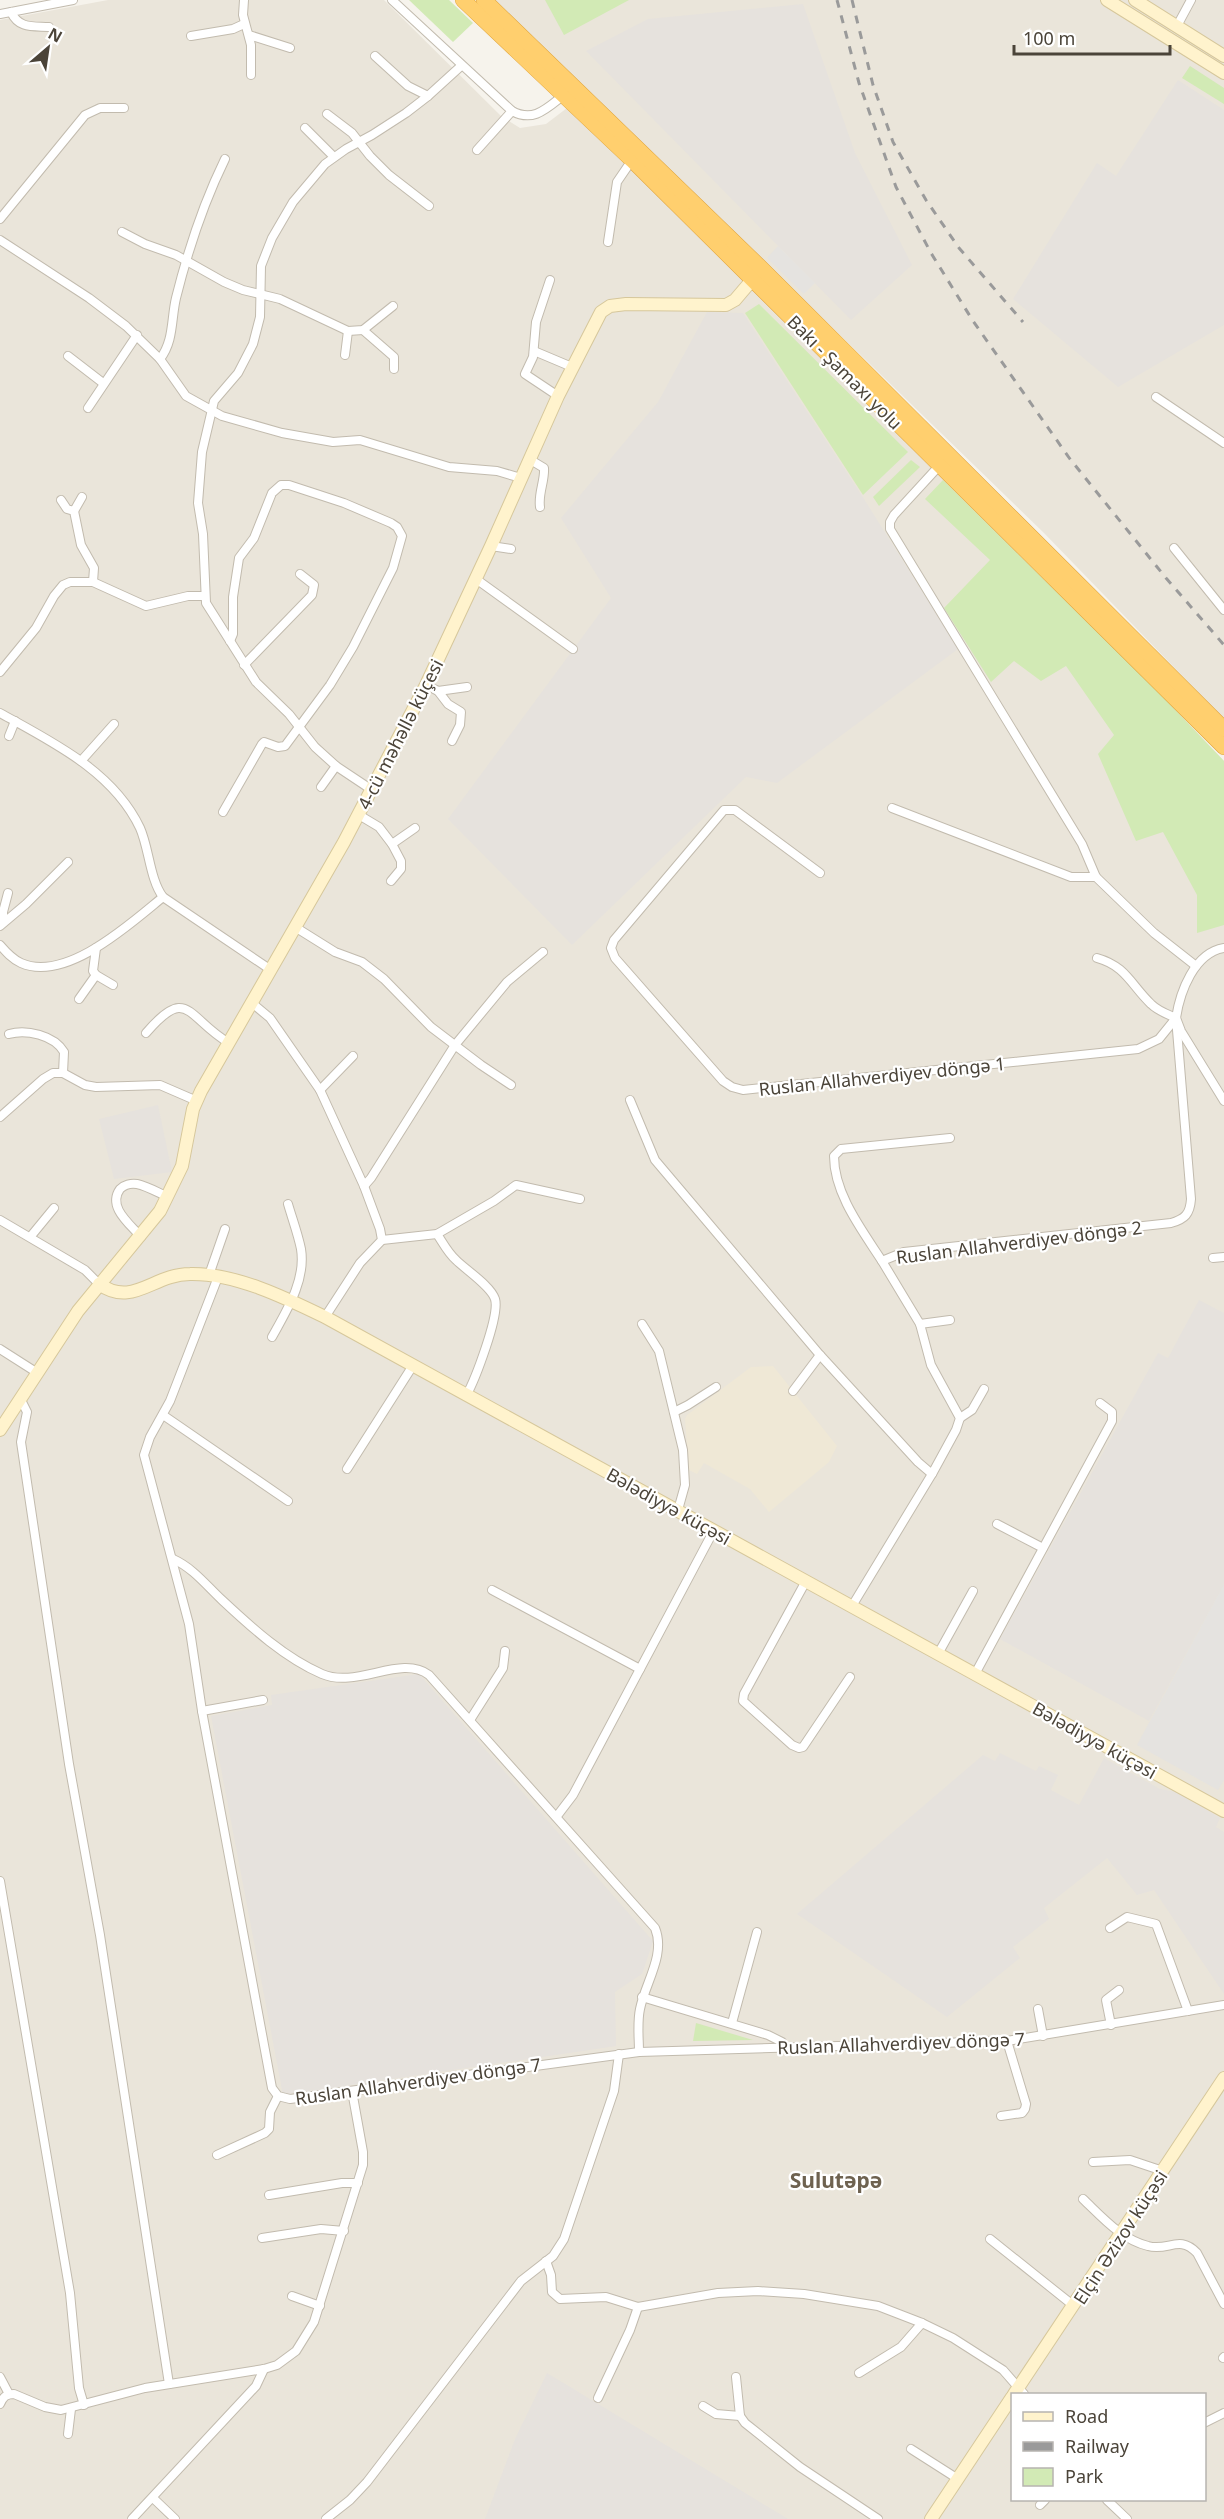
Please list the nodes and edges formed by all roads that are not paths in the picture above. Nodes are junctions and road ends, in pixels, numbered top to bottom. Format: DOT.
graph roads {
  1 [pos="73,0"];
  2 [pos="244,0"];
  3 [pos="392,0"];
  4 [pos="463,0"];
  5 [pos="484,0"];
  6 [pos="1107,0"];
  7 [pos="1135,0"];
  8 [pos="1191,0"];
  9 [pos="11,12"];
  10 [pos="0,14"];
  11 [pos="244,24"];
  12 [pos="1176,26"];
  13 [pos="49,27"];
  14 [pos="249,35"];
  15 [pos="191,36"];
  16 [pos="290,48"];
  17 [pos="375,56"];
  18 [pos="1224,56"];
  19 [pos="461,66"];
  20 [pos="1224,73"];
  21 [pos="251,75"];
  22 [pos="564,95"];
  23 [pos="428,96"];
  24 [pos="124,108"];
  25 [pos="512,111"];
  26 [pos="327,114"];
  27 [pos="305,128"];
  28 [pos="360,141"];
  29 [pos="477,150"];
  30 [pos="334,156"];
  31 [pos="225,159"];
  32 [pos="632,160"];
  33 [pos="429,206"];
  34 [pos="0,219"];
  35 [pos="122,232"];
  36 [pos="0,240"];
  37 [pos="608,242"];
  38 [pos="187,260"];
  39 [pos="550,280"];
  40 [pos="752,280"];
  41 [pos="261,294"];
  42 [pos="393,306"];
  43 [pos="363,330"];
  44 [pos="348,331"];
  45 [pos="136,335"];
  46 [pos="534,351"];
  47 [pos="345,355"];
  48 [pos="68,356"];
  49 [pos="160,359"];
  50 [pos="572,367"];
  51 [pos="394,369"];
  52 [pos="103,383"];
  53 [pos="558,396"];
  54 [pos="1156,397"];
  55 [pos="88,408"];
  56 [pos="210,410"];
  57 [pos="1224,444"];
  58 [pos="529,459"];
  59 [pos="939,466"];
  60 [pos="520,478"];
  61 [pos="82,496"];
  62 [pos="61,500"];
  63 [pos="540,507"];
  64 [pos="74,512"];
  65 [pos="491,546"];
  66 [pos="1174,548"];
  67 [pos="511,549"];
  68 [pos="300,574"];
  69 [pos="476,579"];
  70 [pos="93,582"];
  71 [pos="204,596"];
  72 [pos="1224,610"];
  73 [pos="230,641"];
  74 [pos="573,649"];
  75 [pos="244,665"];
  76 [pos="0,672"];
  77 [pos="426,686"];
  78 [pos="467,687"];
  79 [pos="438,691"];
  80 [pos="0,713"];
  81 [pos="15,722"];
  82 [pos="114,724"];
  83 [pos="299,727"];
  84 [pos="1224,729"];
  85 [pos="9,736"];
  86 [pos="452,741"];
  87 [pos="1224,747"];
  88 [pos="81,761"];
  89 [pos="336,766"];
  90 [pos="321,787"];
  91 [pos="372,790"];
  92 [pos="892,808"];
  93 [pos="223,812"];
  94 [pos="359,814"];
  95 [pos="415,828"];
  96 [pos="392,844"];
  97 [pos="68,862"];
  98 [pos="820,873"];
  99 [pos="1096,877"];
  100 [pos="391,881"];
  101 [pos="8,893"];
  102 [pos="163,897"];
  103 [pos="1,924"];
  104 [pos="296,927"];
  105 [pos="0,945"];
  106 [pos="96,948"];
  107 [pos="1224,948"];
  108 [pos="543,952"];
  109 [pos="1097,958"];
  110 [pos="1196,966"];
  111 [pos="270,970"];
  112 [pos="96,975"];
  113 [pos="113,985"];
  114 [pos="79,999"];
  115 [pos="252,1003"];
  116 [pos="1176,1018"];
  117 [pos="146,1033"];
  118 [pos="9,1034"];
  119 [pos="229,1042"];
  120 [pos="455,1045"];
  121 [pos="353,1056"];
  122 [pos="63,1073"];
  123 [pos="511,1085"];
  124 [pos="320,1090"];
  125 [pos="630,1100"];
  126 [pos="196,1101"];
  127 [pos="1224,1101"];
  128 [pos="0,1117"];
  129 [pos="950,1138"];
  130 [pos="364,1186"];
  131 [pos="168,1197"];
  132 [pos="580,1199"];
  133 [pos="288,1203"];
  134 [pos="54,1208"];
  135 [pos="0,1220"];
  136 [pos="225,1229"];
  137 [pos="437,1234"];
  138 [pos="31,1236"];
  139 [pos="141,1237"];
  140 [pos="382,1240"];
  141 [pos="1224,1257"];
  142 [pos="1213,1258"];
  143 [pos="882,1261"];
  144 [pos="213,1276"];
  145 [pos="99,1284"];
  146 [pos="292,1301"];
  147 [pos="325,1317"];
  148 [pos="950,1320"];
  149 [pos="642,1324"];
  150 [pos="920,1324"];
  151 [pos="272,1337"];
  152 [pos="0,1349"];
  153 [pos="820,1355"];
  154 [pos="412,1367"];
  155 [pos="36,1372"];
  156 [pos="716,1387"];
  157 [pos="984,1389"];
  158 [pos="793,1391"];
  159 [pos="466,1396"];
  160 [pos="20,1398"];
  161 [pos="1100,1403"];
  162 [pos="674,1412"];
  163 [pos="163,1415"];
  164 [pos="960,1418"];
  165 [pos="0,1430"];
  166 [pos="347,1469"];
  167 [pos="932,1474"];
  168 [pos="288,1501"];
  169 [pos="678,1510"];
  170 [pos="997,1524"];
  171 [pos="714,1530"];
  172 [pos="1043,1548"];
  173 [pos="173,1559"];
  174 [pos="806,1581"];
  175 [pos="492,1590"];
  176 [pos="973,1591"];
  177 [pos="852,1606"];
  178 [pos="505,1651"];
  179 [pos="938,1654"];
  180 [pos="640,1669"];
  181 [pos="975,1674"];
  182 [pos="850,1677"];
  183 [pos="263,1700"];
  184 [pos="202,1711"];
  185 [pos="470,1720"];
  186 [pos="1224,1811"];
  187 [pos="557,1816"];
  188 [pos="0,1881"];
  189 [pos="1110,1928"];
  190 [pos="757,1932"];
  191 [pos="1119,1990"];
  192 [pos="642,1997"];
  193 [pos="1224,2005"];
  194 [pos="1038,2009"];
  195 [pos="1188,2011"];
  196 [pos="732,2023"];
  197 [pos="1111,2025"];
  198 [pos="1043,2036"];
  199 [pos="1007,2041"];
  200 [pos="787,2048"];
  201 [pos="639,2052"];
  202 [pos="619,2054"];
  203 [pos="1224,2078"];
  204 [pos="352,2091"];
  205 [pos="278,2096"];
  206 [pos="1001,2116"];
  207 [pos="217,2155"];
  208 [pos="1093,2162"];
  209 [pos="1162,2171"];
  210 [pos="358,2184"];
  211 [pos="270,2195"];
  212 [pos="1083,2199"];
  213 [pos="344,2231"];
  214 [pos="1122,2233"];
  215 [pos="262,2238"];
  216 [pos="990,2239"];
  217 [pos="546,2261"];
  218 [pos="292,2296"];
  219 [pos="1224,2304"];
  220 [pos="320,2306"];
  221 [pos="1074,2306"];
  222 [pos="638,2307"];
  223 [pos="922,2323"];
  224 [pos="264,2369"];
  225 [pos="859,2373"];
  226 [pos="0,2377"];
  227 [pos="736,2377"];
  228 [pos="169,2384"];
  229 [pos="1017,2393"];
  230 [pos="9,2394"];
  231 [pos="598,2398"];
  232 [pos="1011,2402"];
  233 [pos="0,2404"];
  234 [pos="84,2405"];
  235 [pos="703,2406"];
  236 [pos="71,2409"];
  237 [pos="1224,2414"];
  238 [pos="740,2416"];
  239 [pos="1206,2422"];
  240 [pos="68,2434"];
  241 [pos="911,2449"];
  242 [pos="958,2479"];
  243 [pos="153,2498"];
  244 [pos="1109,2501"];
  245 [pos="132,2519"];
  246 [pos="176,2519"];
  247 [pos="326,2519"];
  248 [pos="878,2519"];
  249 [pos="931,2519"];
  250 [pos="1127,2519"];
  1 -- 9 [label="street"];
  2 -- 11 [label="street"];
  3 -- 19 [label="street"];
  4 -- 22 [label="highway, Bakı - Şamaxı yolu"];
  5 -- 84 [label="highway, Bakı - Şamaxı yolu"];
  6 -- 20 [label="street"];
  7 -- 12 [label="street"];
  8 -- 12 [label="street"];
  9 -- 10 [label="street"];
  9 -- 13 [label="street"];
  11 -- 14 [label="street"];
  11 -- 15 [label="street"];
  12 -- 18 [label="street"];
  14 -- 16 [label="street"];
  14 -- 21 [label="street"];
  17 -- 23 [label="street"];
  19 -- 23 [label="street"];
  19 -- 25 [label="street"];
  22 -- 25 [label="street"];
  22 -- 32 [label="highway, Bakı - Şamaxı yolu"];
  23 -- 28 [label="street"];
  24 -- 34 [label="street"];
  25 -- 29 [label="street"];
  26 -- 28 [label="street"];
  27 -- 30 [label="street"];
  28 -- 30 [label="street"];
  28 -- 33 [label="street"];
  30 -- 41 [label="street"];
  31 -- 38 [label="street"];
  32 -- 37 [label="street"];
  32 -- 40 [label="highway, Bakı - Şamaxı yolu"];
  35 -- 38 [label="street"];
  36 -- 45 [label="street"];
  38 -- 41 [label="street"];
  38 -- 49 [label="street"];
  39 -- 46 [label="street"];
  40 -- 50 [label="street, 4-cü məhəllə küçesi"];
  40 -- 59 [label="highway, Bakı - Şamaxı yolu"];
  41 -- 44 [label="street"];
  41 -- 56 [label="street"];
  42 -- 43 [label="street"];
  43 -- 44 [label="street"];
  43 -- 51 [label="street"];
  44 -- 47 [label="street"];
  45 -- 49 [label="street"];
  45 -- 52 [label="street"];
  46 -- 50 [label="street"];
  46 -- 53 [label="street"];
  48 -- 52 [label="street"];
  49 -- 56 [label="street"];
  50 -- 53 [label="street, 4-cü məhəllə küçesi"];
  52 -- 55 [label="street"];
  53 -- 58 [label="street, 4-cü məhəllə küçesi"];
  54 -- 57 [label="street"];
  56 -- 60 [label="street"];
  56 -- 71 [label="street"];
  58 -- 60 [label="street, 4-cü məhəllə küçesi"];
  58 -- 63 [label="street"];
  59 -- 87 [label="highway, Bakı - Şamaxı yolu"];
  59 -- 99 [label="street"];
  60 -- 65 [label="street, 4-cü məhəllə küçesi"];
  61 -- 64 [label="street"];
  62 -- 64 [label="street"];
  64 -- 70 [label="street"];
  65 -- 67 [label="street"];
  65 -- 69 [label="street, 4-cü məhəllə küçesi"];
  66 -- 72 [label="street"];
  68 -- 75 [label="street"];
  69 -- 74 [label="street"];
  69 -- 77 [label="street, 4-cü məhəllə küçesi"];
  70 -- 71 [label="street"];
  70 -- 76 [label="street"];
  71 -- 73 [label="street"];
  73 -- 75 [label="street"];
  73 -- 83 [label="street"];
  75 -- 83 [label="street"];
  77 -- 79 [label="street"];
  77 -- 91 [label="street, 4-cü məhəllə küçesi"];
  78 -- 79 [label="street"];
  79 -- 86 [label="street"];
  80 -- 81 [label="street"];
  81 -- 85 [label="street"];
  81 -- 88 [label="street"];
  82 -- 88 [label="street"];
  83 -- 89 [label="street"];
  83 -- 93 [label="street"];
  88 -- 102 [label="street"];
  89 -- 90 [label="street"];
  89 -- 91 [label="street"];
  91 -- 94 [label="street, 4-cü məhəllə küçesi"];
  92 -- 99 [label="street"];
  94 -- 96 [label="street"];
  94 -- 104 [label="street, 4-cü məhəllə küçesi"];
  95 -- 96 [label="street"];
  96 -- 100 [label="street"];
  97 -- 103 [label="street"];
  98 -- 116 [label="street, Ruslan Allahverdiyev döngə 1"];
  99 -- 110 [label="street"];
  101 -- 103 [label="street"];
  102 -- 106 [label="street"];
  102 -- 111 [label="street"];
  104 -- 111 [label="street, 4-cü məhəllə küçesi"];
  104 -- 120 [label="street"];
  105 -- 106 [label="street"];
  106 -- 112 [label="street"];
  107 -- 110 [label="street, Ruslan Allahverdiyev döngə 2"];
  108 -- 120 [label="street"];
  109 -- 116 [label="street"];
  110 -- 116 [label="street, Ruslan Allahverdiyev döngə 2"];
  111 -- 115 [label="street, 4-cü məhəllə küçesi"];
  112 -- 113 [label="street"];
  112 -- 114 [label="street"];
  115 -- 119 [label="street, 4-cü məhəllə küçesi"];
  115 -- 124 [label="street"];
  116 -- 127 [label="street"];
  116 -- 143 [label="street, Ruslan Allahverdiyev döngə 2"];
  117 -- 119 [label="street"];
  118 -- 122 [label="street"];
  119 -- 126 [label="street, 4-cü məhəllə küçesi"];
  120 -- 123 [label="street"];
  120 -- 130 [label="street"];
  121 -- 124 [label="street"];
  122 -- 126 [label="street"];
  122 -- 128 [label="street"];
  124 -- 130 [label="street"];
  125 -- 153 [label="street"];
  126 -- 131 [label="street, 4-cü məhəllə küçesi"];
  129 -- 143 [label="street"];
  130 -- 140 [label="street"];
  131 -- 139 [label="street, 4-cü məhəllə küçesi"];
  131 -- 139 [label="street"];
  132 -- 137 [label="street"];
  133 -- 146 [label="street"];
  134 -- 138 [label="street"];
  135 -- 138 [label="street"];
  136 -- 144 [label="street, Ruslan Allahverdiyev döngə 7"];
  137 -- 140 [label="street"];
  137 -- 159 [label="street"];
  138 -- 145 [label="street"];
  139 -- 145 [label="street, 4-cü məhəllə küçesi"];
  140 -- 147 [label="street"];
  141 -- 142 [label="street"];
  143 -- 150 [label="street, Ruslan Allahverdiyev döngə 2"];
  144 -- 145 [label="street, Bələdiyyə küçəsi"];
  144 -- 146 [label="street, Bələdiyyə küçəsi"];
  144 -- 163 [label="street, Ruslan Allahverdiyev döngə 7"];
  145 -- 155 [label="street, 4-cü məhəllə küçesi"];
  146 -- 147 [label="street, Bələdiyyə küçəsi"];
  146 -- 151 [label="street"];
  147 -- 154 [label="street, Bələdiyyə küçəsi"];
  148 -- 150 [label="street"];
  149 -- 162 [label="street"];
  150 -- 164 [label="street, Ruslan Allahverdiyev döngə 2"];
  152 -- 155 [label="street"];
  153 -- 158 [label="street"];
  153 -- 167 [label="street"];
  154 -- 159 [label="street, Bələdiyyə küçəsi"];
  154 -- 166 [label="street"];
  155 -- 160 [label="street, 4-cü məhəllə küçesi"];
  156 -- 162 [label="street"];
  157 -- 164 [label="street"];
  159 -- 169 [label="street, Bələdiyyə küçəsi"];
  160 -- 165 [label="street, 4-cü məhəllə küçesi"];
  160 -- 228 [label="street"];
  161 -- 172 [label="street"];
  162 -- 169 [label="street"];
  163 -- 168 [label="street"];
  163 -- 173 [label="street, Ruslan Allahverdiyev döngə 7"];
  164 -- 167 [label="street"];
  167 -- 177 [label="street"];
  169 -- 171 [label="street, Bələdiyyə küçəsi"];
  170 -- 172 [label="street"];
  171 -- 174 [label="street, Bələdiyyə küçəsi"];
  171 -- 180 [label="street"];
  172 -- 181 [label="street"];
  173 -- 184 [label="street, Ruslan Allahverdiyev döngə 7"];
  173 -- 185 [label="street"];
  174 -- 177 [label="street, Bələdiyyə küçəsi"];
  174 -- 182 [label="street"];
  175 -- 180 [label="street"];
  176 -- 179 [label="street"];
  177 -- 179 [label="street, Bələdiyyə küçəsi"];
  178 -- 185 [label="street"];
  179 -- 181 [label="street, Bələdiyyə küçəsi"];
  180 -- 187 [label="street"];
  181 -- 186 [label="street, Bələdiyyə küçəsi"];
  183 -- 184 [label="street"];
  184 -- 205 [label="street, Ruslan Allahverdiyev döngə 7"];
  185 -- 187 [label="street"];
  187 -- 192 [label="street"];
  188 -- 234 [label="street"];
  189 -- 195 [label="street"];
  190 -- 196 [label="street"];
  191 -- 197 [label="street"];
  192 -- 196 [label="street"];
  192 -- 201 [label="street"];
  193 -- 195 [label="street, Ruslan Allahverdiyev döngə 7"];
  194 -- 198 [label="street"];
  195 -- 197 [label="street, Ruslan Allahverdiyev döngə 7"];
  196 -- 200 [label="street"];
  197 -- 198 [label="street, Ruslan Allahverdiyev döngə 7"];
  198 -- 199 [label="street, Ruslan Allahverdiyev döngə 7"];
  199 -- 200 [label="street, Ruslan Allahverdiyev döngə 7"];
  199 -- 206 [label="street"];
  200 -- 201 [label="street, Ruslan Allahverdiyev döngə 7"];
  201 -- 202 [label="street, Ruslan Allahverdiyev döngə 7"];
  202 -- 204 [label="street, Ruslan Allahverdiyev döngə 7"];
  202 -- 217 [label="street"];
  203 -- 209 [label="street, Elçin Əzizov küçəsi"];
  204 -- 205 [label="street, Ruslan Allahverdiyev döngə 7"];
  204 -- 210 [label="street"];
  205 -- 207 [label="street"];
  208 -- 209 [label="street"];
  209 -- 214 [label="street, Elçin Əzizov küçəsi"];
  210 -- 211 [label="street"];
  210 -- 213 [label="street"];
  212 -- 214 [label="street"];
  213 -- 215 [label="street"];
  213 -- 220 [label="street"];
  214 -- 219 [label="street"];
  214 -- 221 [label="street, Elçin Əzizov küçəsi"];
  216 -- 221 [label="street"];
  217 -- 222 [label="street"];
  217 -- 247 [label="street"];
  218 -- 220 [label="street"];
  220 -- 224 [label="street"];
  221 -- 229 [label="street, Elçin Əzizov küçəsi"];
  222 -- 223 [label="street"];
  222 -- 231 [label="street"];
  223 -- 225 [label="street"];
  223 -- 229 [label="street"];
  224 -- 228 [label="street"];
  224 -- 243 [label="street"];
  226 -- 230 [label="street"];
  227 -- 238 [label="street"];
  228 -- 234 [label="street"];
  230 -- 233 [label="street"];
  230 -- 236 [label="street"];
  232 -- 242 [label="street, Elçin Əzizov küçəsi"];
  234 -- 236 [label="street"];
  235 -- 238 [label="street"];
  236 -- 240 [label="street"];
  237 -- 239 [label="street"];
  238 -- 248 [label="street"];
  241 -- 242 [label="street"];
  242 -- 249 [label="street, Elçin Əzizov küçəsi"];
  243 -- 245 [label="street"];
  243 -- 246 [label="street"];
  244 -- 250 [label="street"];
}
